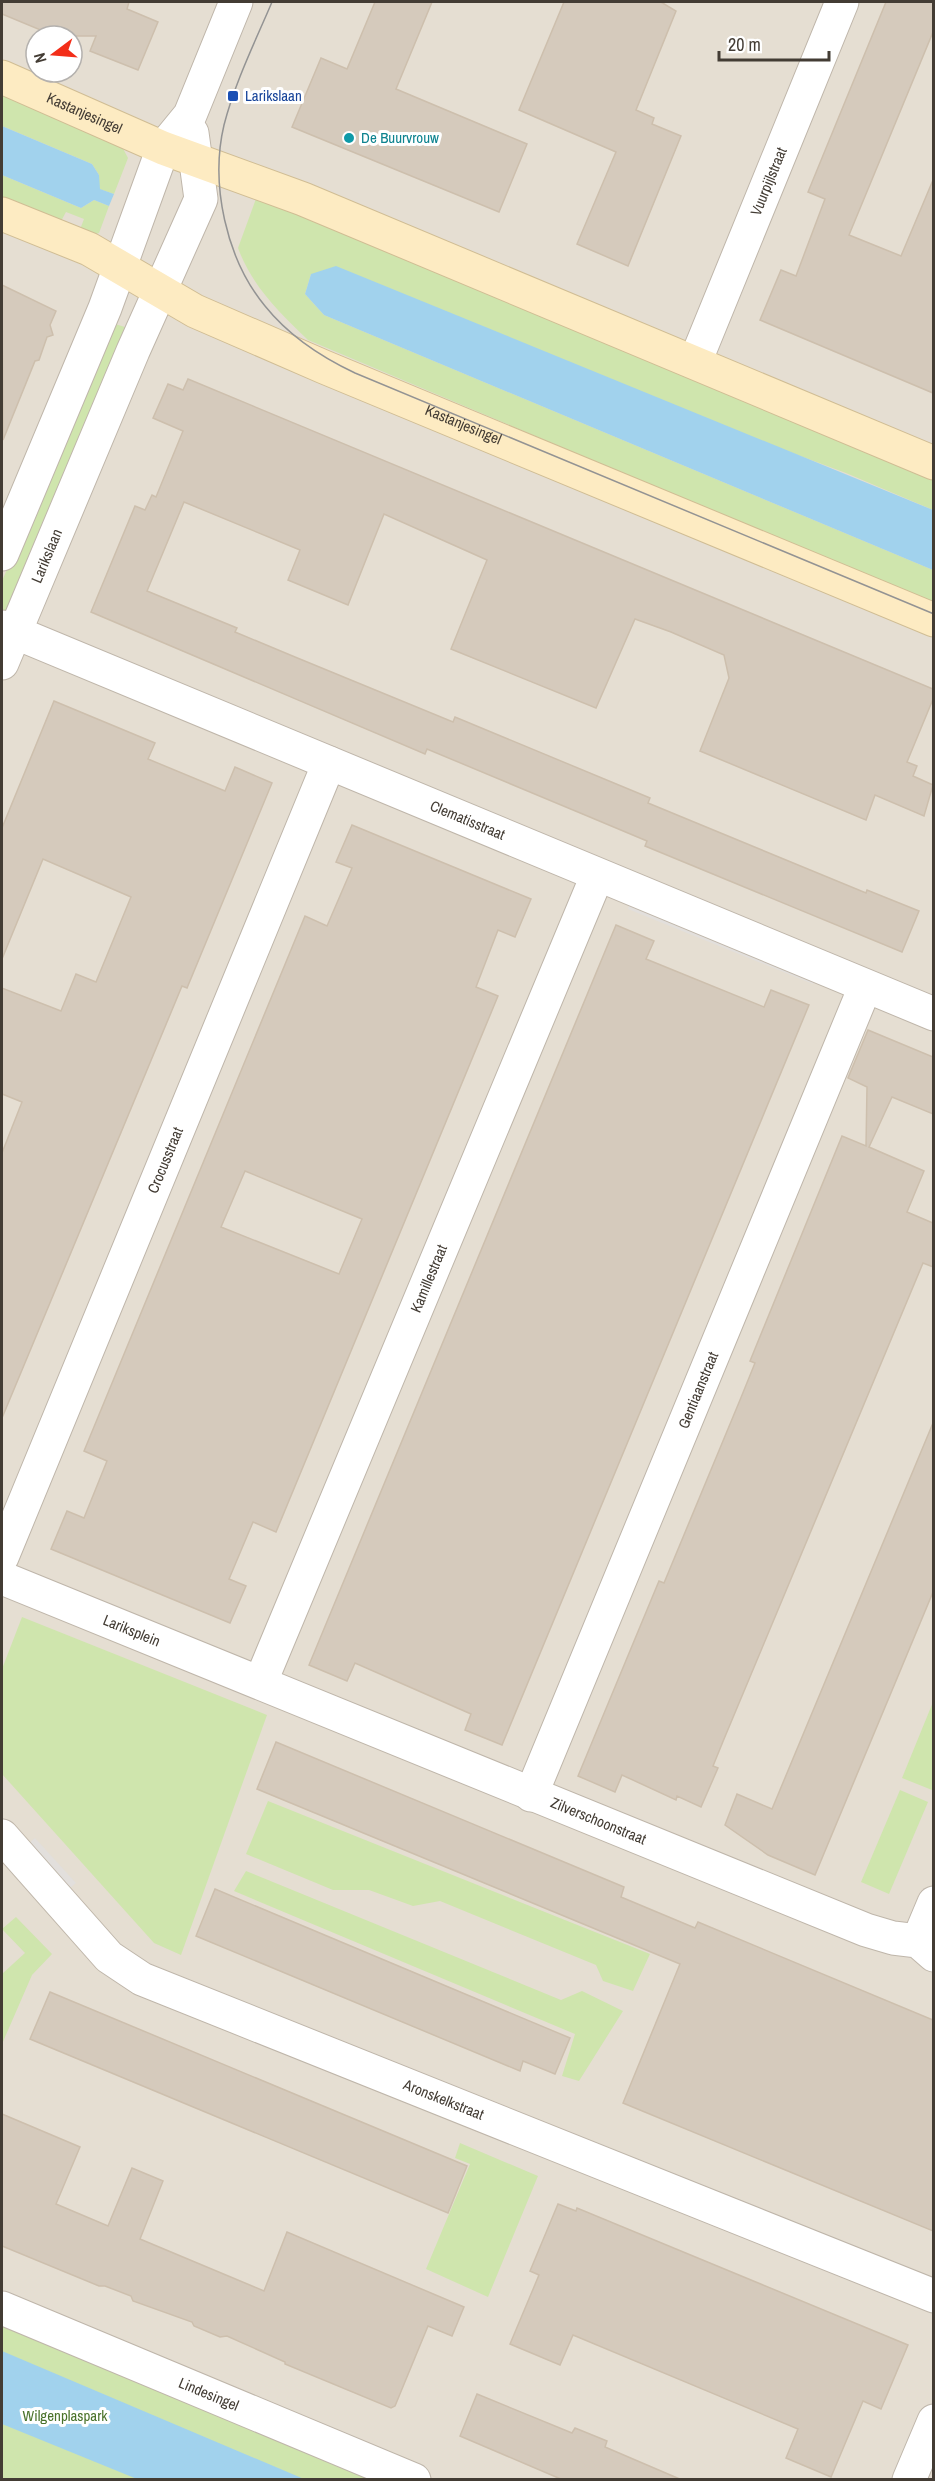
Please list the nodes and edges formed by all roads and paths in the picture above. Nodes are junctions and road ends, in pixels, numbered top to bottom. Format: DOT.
graph roads {
  1 [pos="236,2"];
  2 [pos="842,2"];
  3 [pos="2,77"];
  4 [pos="190,115"];
  5 [pos="163,148"];
  6 [pos="195,159"];
  7 [pos="2,214"];
  8 [pos="119,266"];
  9 [pos="160,292"];
  10 [pos="695,362"];
  11 [pos="933,463"];
  12 [pos="2,554"];
  13 [pos="933,620"];
  14 [pos="8,629"];
  15 [pos="2,663"];
  16 [pos="329,763"];
  17 [pos="597,876"];
  18 [pos="865,987"];
  19 [pos="933,1014"];
  20 [pos="2,1557"];
  21 [pos="2,1578"];
  22 [pos="261,1682"];
  23 [pos="531,1795"];
  24 [pos="2,1836"];
  25 [pos="933,1903"];
  26 [pos="926,1948"];
  27 [pos="933,2296"];
  28 [pos="2,2308"];
  29 [pos="933,2421"];
  30 [pos="414,2480"];
  31 [pos="909,2480"];
  1 -- 4 [label="street, Larikslaan"];
  2 -- 10 [label="street, Vuurpijlstraat"];
  3 -- 5 [label="street, Kastanjesingel"];
  4 -- 5 [label="street, Larikslaan"];
  4 -- 6 [label="street, Larikslaan"];
  5 -- 6 [label="street, Kastanjesingel"];
  5 -- 8 [label="street, Larikslaan"];
  6 -- 9 [label="street, Larikslaan"];
  6 -- 10 [label="street, Kastanjesingel"];
  7 -- 8 [label="street, Kastanjesingel"];
  8 -- 9 [label="street, Kastanjesingel"];
  8 -- 12 [label="street, Larikslaan"];
  9 -- 13 [label="street, Kastanjesingel"];
  9 -- 14 [label="street, Larikslaan"];
  10 -- 11 [label="street, Kastanjesingel"];
  14 -- 15 [label="street, Larikslaan"];
  14 -- 16 [label="street, Clematisstraat"];
  16 -- 17 [label="street, Clematisstraat"];
  16 -- 20 [label="street, Crocusstraat"];
  17 -- 18 [label="street, Clematisstraat"];
  17 -- 22 [label="street, Kamillestraat"];
  18 -- 19 [label="street, Clematisstraat"];
  18 -- 23 [label="street, Gentiaanstraat"];
  21 -- 22 [label="street, Lariksplein"];
  22 -- 23 [label="street, Zilverschoonstraat"];
  23 -- 26 [label="street, Zilverschoonstraat"];
  24 -- 27 [label="street, Aronskelkstraat"];
  25 -- 26 [label="street"];
  28 -- 30 [label="street, Lindesingel"];
  29 -- 31 [label="street"];
}
